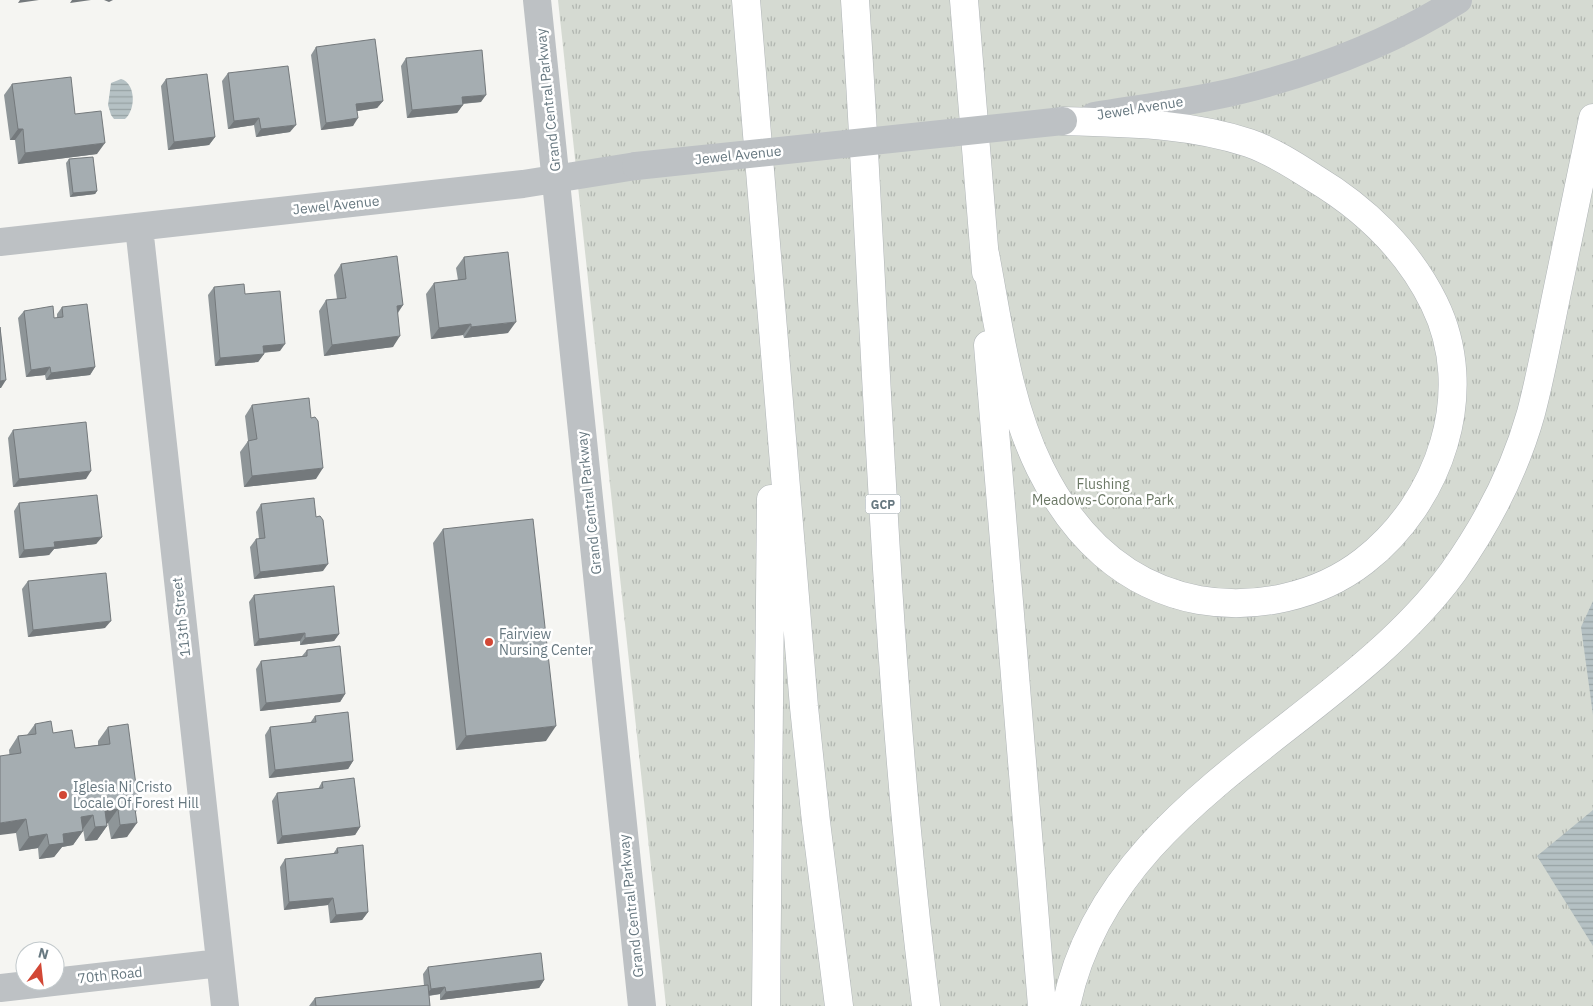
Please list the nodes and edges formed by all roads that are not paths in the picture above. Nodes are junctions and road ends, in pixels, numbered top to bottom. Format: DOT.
graph roads {
  1 [pos="537,0"];
  2 [pos="746,0"];
  3 [pos="855,0"];
  4 [pos="964,0"];
  5 [pos="1458,0"];
  6 [pos="1593,118"];
  7 [pos="1063,121"];
  8 [pos="556,178"];
  9 [pos="138,227"];
  10 [pos="0,242"];
  11 [pos="985,254"];
  12 [pos="773,310"];
  13 [pos="220,963"];
  14 [pos="0,988"];
  15 [pos="225,1006"];
  16 [pos="642,1006"];
  17 [pos="766,1006"];
  18 [pos="839,1006"];
  19 [pos="926,1006"];
  20 [pos="1042,1006"];
  21 [pos="1066,1006"];
  1 -- 8 [label="street, Grand Central Parkway"];
  2 -- 12 [label="highway"];
  3 -- 19 [label="highway, GCP"];
  4 -- 11 [label="highway"];
  5 -- 7 [label="street, Jewel Avenue"];
  6 -- 21 [label="highway"];
  7 -- 8 [label="street, Jewel Avenue, bridge"];
  7 -- 11 [label="highway"];
  8 -- 9 [label="street, Jewel Avenue"];
  8 -- 16 [label="street, Grand Central Parkway"];
  9 -- 10 [label="street, Jewel Avenue"];
  9 -- 13 [label="street, 113th Street"];
  11 -- 20 [label="highway"];
  12 -- 17 [label="highway"];
  12 -- 18 [label="highway"];
  13 -- 14 [label="street, 70th Road"];
  13 -- 15 [label="street, 113th Street"];
}
